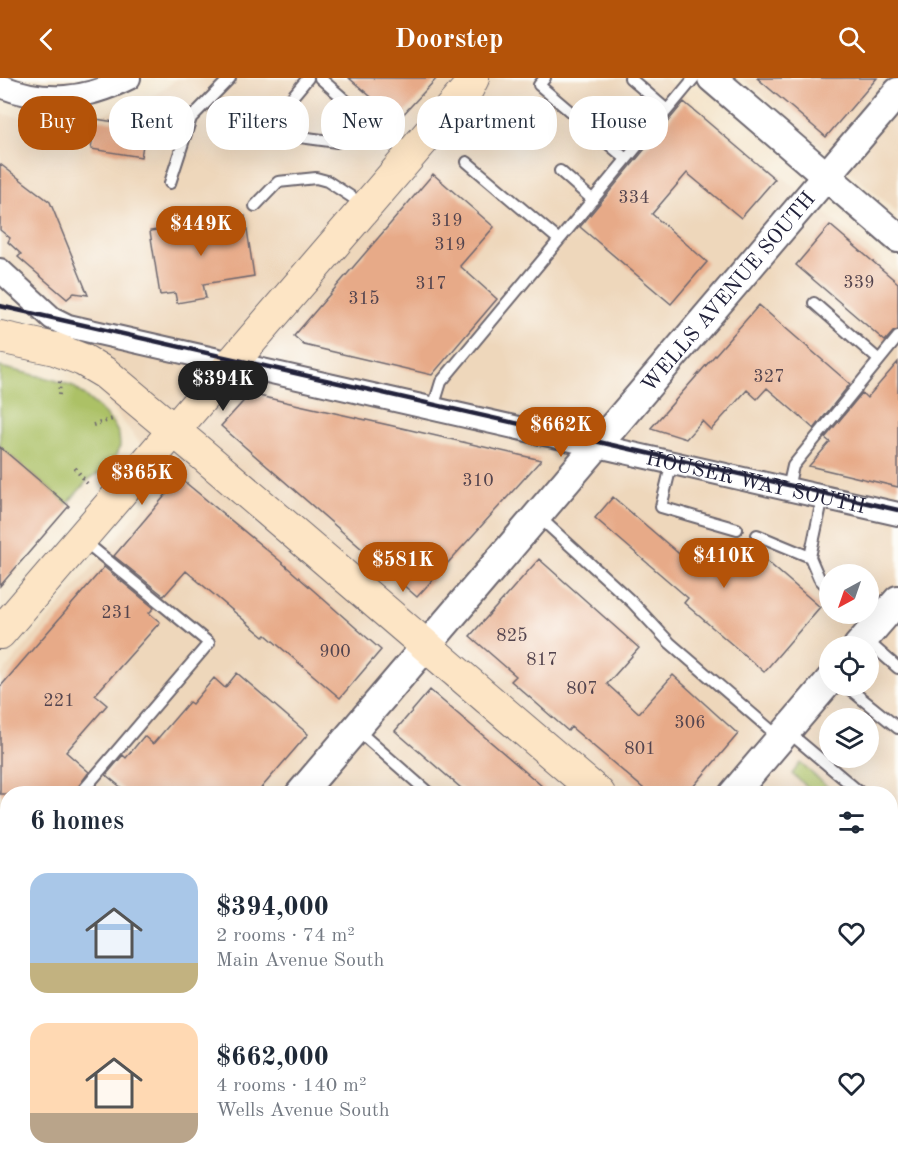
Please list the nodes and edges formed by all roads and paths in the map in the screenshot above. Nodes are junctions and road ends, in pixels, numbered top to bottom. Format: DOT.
graph roads {
  1 [pos="129,78"];
  2 [pos="230,78"];
  3 [pos="308,78"];
  4 [pos="320,78"];
  5 [pos="545,78"];
  6 [pos="630,78"];
  7 [pos="694,78"];
  8 [pos="712,78"];
  9 [pos="475,81"];
  10 [pos="0,86"];
  11 [pos="898,92"];
  12 [pos="342,96"];
  13 [pos="651,96"];
  14 [pos="668,109"];
  15 [pos="321,140"];
  16 [pos="403,150"];
  17 [pos="634,150"];
  18 [pos="410,156"];
  19 [pos="626,159"];
  20 [pos="467,162"];
  21 [pos="560,171"];
  22 [pos="827,176"];
  23 [pos="170,183"];
  24 [pos="592,200"];
  25 [pos="255,206"];
  26 [pos="367,206"];
  27 [pos="898,238"];
  28 [pos="559,240"];
  29 [pos="0,270"];
  30 [pos="814,303"];
  31 [pos="0,337"];
  32 [pos="898,337"];
  33 [pos="879,360"];
  34 [pos="233,362"];
  35 [pos="72,368"];
  36 [pos="59,395"];
  37 [pos="433,408"];
  38 [pos="116,418"];
  39 [pos="93,425"];
  40 [pos="174,430"];
  41 [pos="598,446"];
  42 [pos="672,462"];
  43 [pos="75,468"];
  44 [pos="88,485"];
  45 [pos="788,488"];
  46 [pos="823,496"];
  47 [pos="898,514"];
  48 [pos="538,516"];
  49 [pos="737,529"];
  50 [pos="757,536"];
  51 [pos="81,539"];
  52 [pos="810,557"];
  53 [pos="819,578"];
  54 [pos="898,600"];
  55 [pos="863,632"];
  56 [pos="0,633"];
  57 [pos="426,646"];
  58 [pos="898,669"];
  59 [pos="819,693"];
  60 [pos="858,696"];
  61 [pos="898,728"];
  62 [pos="356,729"];
  63 [pos="783,735"];
  64 [pos="87,786"];
  65 [pos="307,786"];
  66 [pos="421,786"];
  67 [pos="590,786"];
  68 [pos="740,786"];
  69 [pos="851,786"];
  1 -- 10 [label="street"];
  2 -- 23 [label="lane"];
  3 -- 15 [label="lane"];
  4 -- 12 [label="lane"];
  5 -- 19 [label="lane"];
  6 -- 13 [label="lane"];
  7 -- 14 [label="lane"];
  8 -- 22 [label="street"];
  9 -- 18 [label="main road"];
  11 -- 22 [label="street, WELLS AVENUE SOUTH"];
  16 -- 18 [label="lane"];
  17 -- 19 [label="lane"];
  18 -- 26 [label="main road"];
  19 -- 24 [label="lane"];
  20 -- 28 [label="lane"];
  21 -- 24 [label="lane"];
  22 -- 27 [label="street"];
  22 -- 41 [label="street, WELLS AVENUE SOUTH"];
  24 -- 28 [label="lane"];
  25 -- 26 [label="lane"];
  26 -- 34 [label="main road"];
  28 -- 37 [label="lane"];
  29 -- 34 [label="street, HOUSER WAY SOUTH"];
  30 -- 33 [label="lane"];
  31 -- 35 [label="main road"];
  32 -- 33 [label="lane"];
  33 -- 45 [label="lane"];
  34 -- 37 [label="street, HOUSER WAY SOUTH"];
  34 -- 40 [label="main road"];
  35 -- 36 [label="path"];
  35 -- 40 [label="main road"];
  37 -- 41 [label="street, HOUSER WAY SOUTH"];
  38 -- 39 [label="path"];
  40 -- 51 [label="main road"];
  40 -- 57 [label="main road"];
  41 -- 42 [label="street, HOUSER WAY SOUTH"];
  41 -- 48 [label="street, WELLS AVENUE SOUTH"];
  42 -- 45 [label="street, HOUSER WAY SOUTH"];
  42 -- 49 [label="lane"];
  43 -- 44 [label="path"];
  45 -- 46 [label="street, HOUSER WAY SOUTH"];
  46 -- 47 [label="street, HOUSER WAY SOUTH"];
  46 -- 52 [label="lane"];
  48 -- 57 [label="street, WELLS AVENUE SOUTH"];
  48 -- 63 [label="lane"];
  50 -- 52 [label="lane"];
  51 -- 56 [label="main road"];
  51 -- 64 [label="lane"];
  52 -- 53 [label="lane"];
  54 -- 55 [label="street"];
  55 -- 58 [label="lane"];
  57 -- 62 [label="street, WELLS AVENUE SOUTH"];
  57 -- 67 [label="main road"];
  59 -- 63 [label="street"];
  60 -- 61 [label="lane"];
  62 -- 65 [label="street, WELLS AVENUE SOUTH"];
  62 -- 66 [label="lane"];
  63 -- 68 [label="street"];
  63 -- 69 [label="lane"];
}
